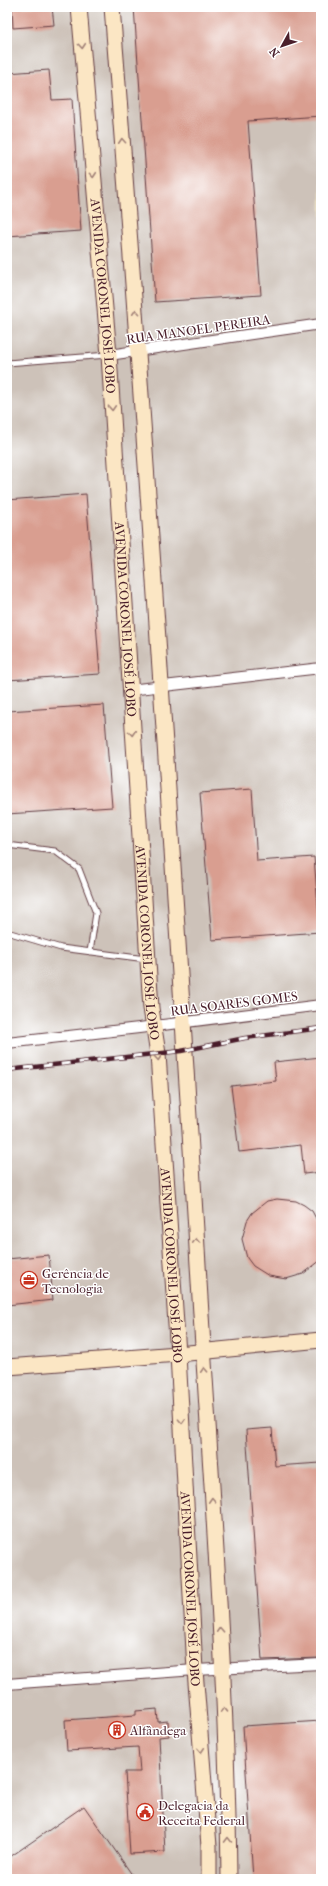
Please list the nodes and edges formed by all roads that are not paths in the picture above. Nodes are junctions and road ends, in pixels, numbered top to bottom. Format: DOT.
graph roads {
  1 [pos="79,7"];
  2 [pos="112,7"];
  3 [pos="321,324"];
  4 [pos="139,351"];
  5 [pos="109,355"];
  6 [pos="7,363"];
  7 [pos="321,668"];
  8 [pos="162,687"];
  9 [pos="129,690"];
  10 [pos="7,845"];
  11 [pos="7,932"];
  12 [pos="90,952"];
  13 [pos="147,959"];
  14 [pos="321,1005"];
  15 [pos="183,1022"];
  16 [pos="154,1026"];
  17 [pos="7,1043"];
  18 [pos="321,1340"];
  19 [pos="203,1352"];
  20 [pos="178,1354"];
  21 [pos="7,1367"];
  22 [pos="321,1664"];
  23 [pos="222,1669"];
  24 [pos="195,1670"];
  25 [pos="7,1684"];
  26 [pos="209,1879"];
  27 [pos="229,1879"];
  1 -- 5 [label="street, AVENIDA CORONEL JOSÉ LOBO, one-way"];
  4 -- 2 [label="street, AVENIDA CORONEL JOSÉ LOBO, one-way"];
  3 -- 4 [label="street, RUA MANOEL PEREIRA"];
  4 -- 5 [label="street, RUA MANOEL PEREIRA"];
  4 -- 8 [label="street, AVENIDA CORONEL JOSÉ LOBO"];
  5 -- 6 [label="lane, RUA MANOEL PEREIRA"];
  5 -- 9 [label="street, AVENIDA CORONEL JOSÉ LOBO, one-way"];
  7 -- 8 [label="street"];
  8 -- 9 [label="street"];
  8 -- 15 [label="street, AVENIDA CORONEL JOSÉ LOBO"];
  9 -- 13 [label="street, AVENIDA CORONEL JOSÉ LOBO, one-way"];
  10 -- 12 [label="lane"];
  11 -- 12 [label="lane"];
  12 -- 13 [label="lane"];
  13 -- 16 [label="street, AVENIDA CORONEL JOSÉ LOBO"];
  14 -- 15 [label="street, RUA SOARES GOMES"];
  15 -- 16 [label="street, RUA SOARES GOMES"];
  19 -- 15 [label="street, AVENIDA CORONEL JOSÉ LOBO, one-way"];
  16 -- 17 [label="street, RUA SOARES GOMES"];
  16 -- 20 [label="street, AVENIDA CORONEL JOSÉ LOBO, one-way"];
  18 -- 19 [label="street"];
  19 -- 20 [label="street"];
  23 -- 19 [label="street, AVENIDA CORONEL JOSÉ LOBO, one-way"];
  20 -- 21 [label="street"];
  20 -- 24 [label="street, AVENIDA CORONEL JOSÉ LOBO, one-way"];
  22 -- 23 [label="street"];
  23 -- 24 [label="street"];
  27 -- 23 [label="street, AVENIDA CORONEL JOSÉ LOBO, one-way"];
  24 -- 25 [label="street"];
  24 -- 26 [label="street, AVENIDA CORONEL JOSÉ LOBO, one-way"];
}
